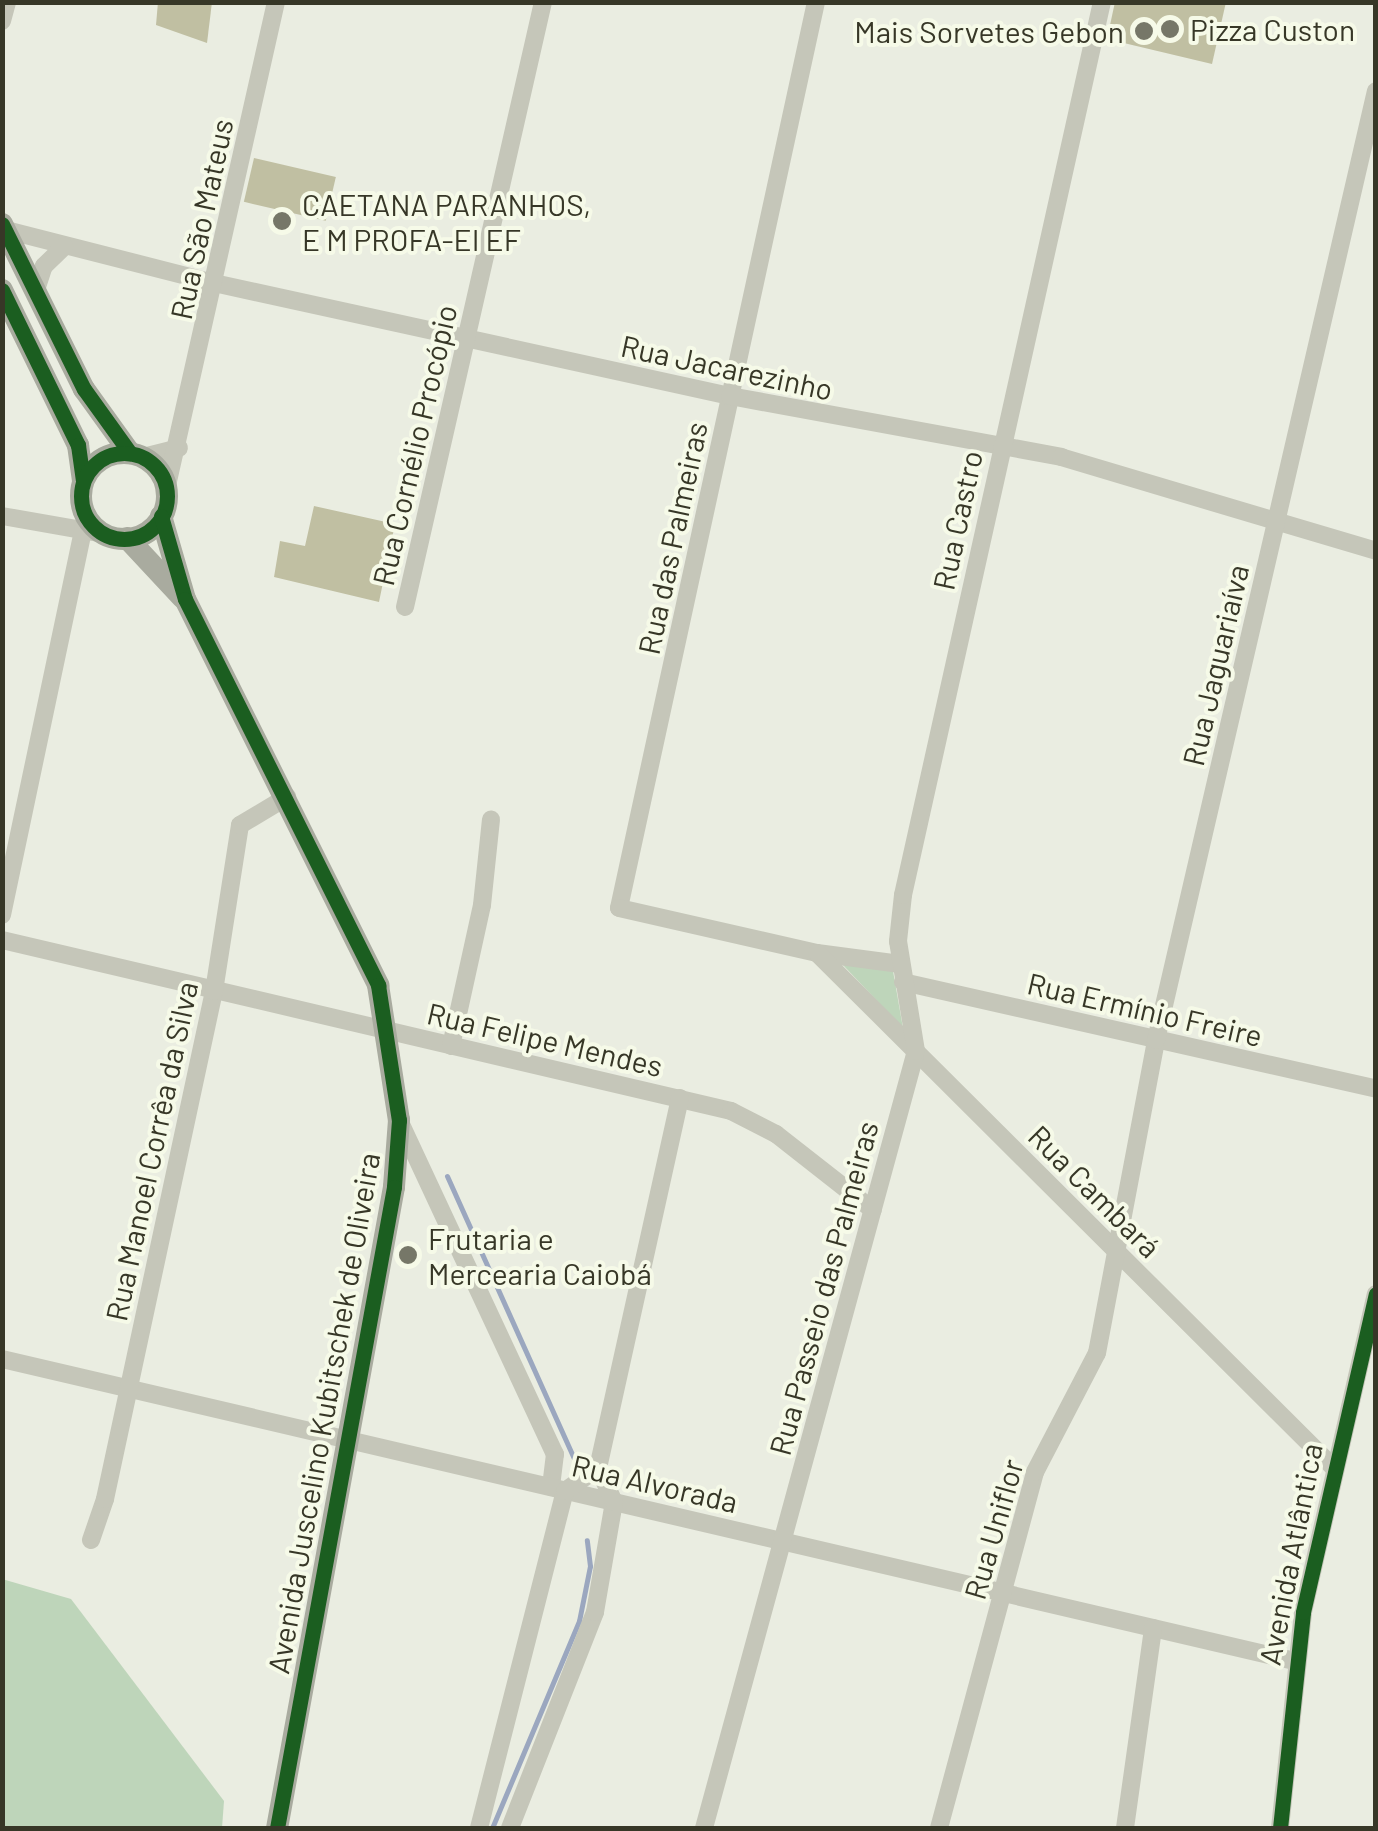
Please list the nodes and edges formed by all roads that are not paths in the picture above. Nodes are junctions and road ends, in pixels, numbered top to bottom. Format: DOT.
graph roads {
  1 [pos="7,2"];
  2 [pos="276,2"];
  3 [pos="542,2"];
  4 [pos="816,2"];
  5 [pos="1102,2"];
  6 [pos="2,21"];
  7 [pos="1376,92"];
  8 [pos="4,227"];
  9 [pos="64,247"];
  10 [pos="214,283"];
  11 [pos="2,290"];
  12 [pos="36,290"];
  13 [pos="466,338"];
  14 [pos="730,396"];
  15 [pos="179,448"];
  16 [pos="1000,450"];
  17 [pos="136,455"];
  18 [pos="83,480"];
  19 [pos="166,490"];
  20 [pos="2,516"];
  21 [pos="162,516"];
  22 [pos="1276,523"];
  23 [pos="100,528"];
  24 [pos="1376,551"];
  25 [pos="81,560"];
  26 [pos="185,599"];
  27 [pos="405,607"];
  28 [pos="288,797"];
  29 [pos="491,819"];
  30 [pos="620,908"];
  31 [pos="2,915"];
  32 [pos="2,940"];
  33 [pos="817,953"];
  34 [pos="902,973"];
  35 [pos="214,991"];
  36 [pos="386,1031"];
  37 [pos="1156,1040"];
  38 [pos="451,1046"];
  39 [pos="916,1051"];
  40 [pos="1376,1089"];
  41 [pos="680,1098"];
  42 [pos="399,1120"];
  43 [pos="872,1210"];
  44 [pos="1118,1253"];
  45 [pos="1376,1294"];
  46 [pos="2,1359"];
  47 [pos="129,1389"];
  48 [pos="346,1440"];
  49 [pos="598,1468"];
  50 [pos="1334,1469"];
  51 [pos="558,1489"];
  52 [pos="614,1502"];
  53 [pos="90,1540"];
  54 [pos="782,1541"];
  55 [pos="1002,1593"];
  56 [pos="1153,1628"];
  57 [pos="1294,1661"];
  58 [pos="277,1828"];
  59 [pos="479,1828"];
  60 [pos="510,1828"];
  61 [pos="704,1828"];
  62 [pos="938,1828"];
  63 [pos="1125,1828"];
  64 [pos="1280,1828"];
  1 -- 6 [label="street"];
  2 -- 10 [label="street, Rua São Mateus"];
  3 -- 13 [label="street, Rua Cornélio Procópio"];
  4 -- 14 [label="street, Rua das Palmeiras"];
  5 -- 16 [label="street, Rua Castro"];
  7 -- 22 [label="street, Rua Jaguariaíva"];
  8 -- 9 [label="street, Rua Jacarezinho"];
  8 -- 12 [label="main road"];
  9 -- 10 [label="street, Rua Jacarezinho"];
  9 -- 12 [label="street"];
  10 -- 13 [label="street, Rua Jacarezinho"];
  10 -- 15 [label="street, Rua São Mateus"];
  11 -- 18 [label="main road"];
  12 -- 17 [label="main road"];
  13 -- 14 [label="street, Rua Jacarezinho"];
  13 -- 27 [label="street, Rua Cornélio Procópio"];
  14 -- 16 [label="street, Rua Jacarezinho"];
  14 -- 30 [label="street, Rua das Palmeiras"];
  15 -- 17 [label="street"];
  15 -- 19 [label="street, Rua São Mateus"];
  16 -- 22 [label="street, Rua Jacarezinho"];
  16 -- 34 [label="street, Rua Castro"];
  17 -- 18 [label="main road"];
  17 -- 19 [label="main road"];
  18 -- 23 [label="main road"];
  19 -- 21 [label="main road"];
  20 -- 23 [label="street"];
  21 -- 23 [label="main road"];
  21 -- 26 [label="main road, Avenida Juscelino Kubitschek de Oliveira"];
  22 -- 24 [label="street, Rua Jacarezinho"];
  22 -- 37 [label="street, Rua Jaguariaíva"];
  23 -- 25 [label="street"];
  23 -- 25 [label="street"];
  23 -- 26 [label="main road, Avenida Juscelino Kubitschek de Oliveira"];
  25 -- 31 [label="street"];
  26 -- 28 [label="main road, Avenida Juscelino Kubitschek de Oliveira"];
  28 -- 35 [label="street, Rua Manoel Corrêa da Silva"];
  28 -- 36 [label="main road, Avenida Juscelino Kubitschek de Oliveira"];
  29 -- 38 [label="street"];
  30 -- 33 [label="street, Rua Ermínio Freire"];
  32 -- 35 [label="street, Rua Felipe Mendes"];
  33 -- 34 [label="street, Rua Ermínio Freire"];
  33 -- 39 [label="street, Rua Cambará"];
  34 -- 37 [label="street, Rua Ermínio Freire"];
  34 -- 39 [label="street, Rua Castro"];
  35 -- 36 [label="street, Rua Felipe Mendes"];
  35 -- 47 [label="street, Rua Manoel Corrêa da Silva"];
  36 -- 38 [label="street, Rua Felipe Mendes"];
  36 -- 42 [label="main road, Avenida Juscelino Kubitschek de Oliveira"];
  37 -- 40 [label="street, Rua Ermínio Freire"];
  37 -- 44 [label="street, Rua Jaguariaíva"];
  38 -- 41 [label="street, Rua Felipe Mendes"];
  39 -- 43 [label="street, Rua Passeio das Palmeiras"];
  39 -- 44 [label="street, Rua Cambará"];
  41 -- 43 [label="street, Rua Felipe Mendes"];
  41 -- 49 [label="street"];
  42 -- 48 [label="main road, Avenida Juscelino Kubitschek de Oliveira"];
  42 -- 51 [label="street"];
  43 -- 54 [label="street, Rua Passeio das Palmeiras"];
  44 -- 50 [label="street, Rua Cambará"];
  44 -- 55 [label="street, Rua Uniflor"];
  45 -- 50 [label="street, Avenida Atlântica"];
  46 -- 47 [label="street, Rua Alvorada"];
  47 -- 48 [label="street, Rua Alvorada"];
  47 -- 53 [label="street, Rua Manoel Corrêa da Silva"];
  48 -- 51 [label="street, Rua Alvorada"];
  48 -- 58 [label="main road, Avenida Juscelino Kubitschek de Oliveira"];
  49 -- 51 [label="street"];
  49 -- 52 [label="street"];
  50 -- 57 [label="street, Avenida Atlântica"];
  51 -- 52 [label="street, Rua Alvorada"];
  51 -- 59 [label="street"];
  52 -- 54 [label="street, Rua Alvorada"];
  52 -- 60 [label="street"];
  54 -- 55 [label="street, Rua Alvorada"];
  54 -- 61 [label="street, Rua Passeio das Palmeiras"];
  55 -- 56 [label="street, Rua Alvorada"];
  55 -- 62 [label="street, Rua Uniflor"];
  56 -- 57 [label="street, Rua Alvorada"];
  56 -- 63 [label="street"];
  57 -- 64 [label="street, Avenida Atlântica"];
}
